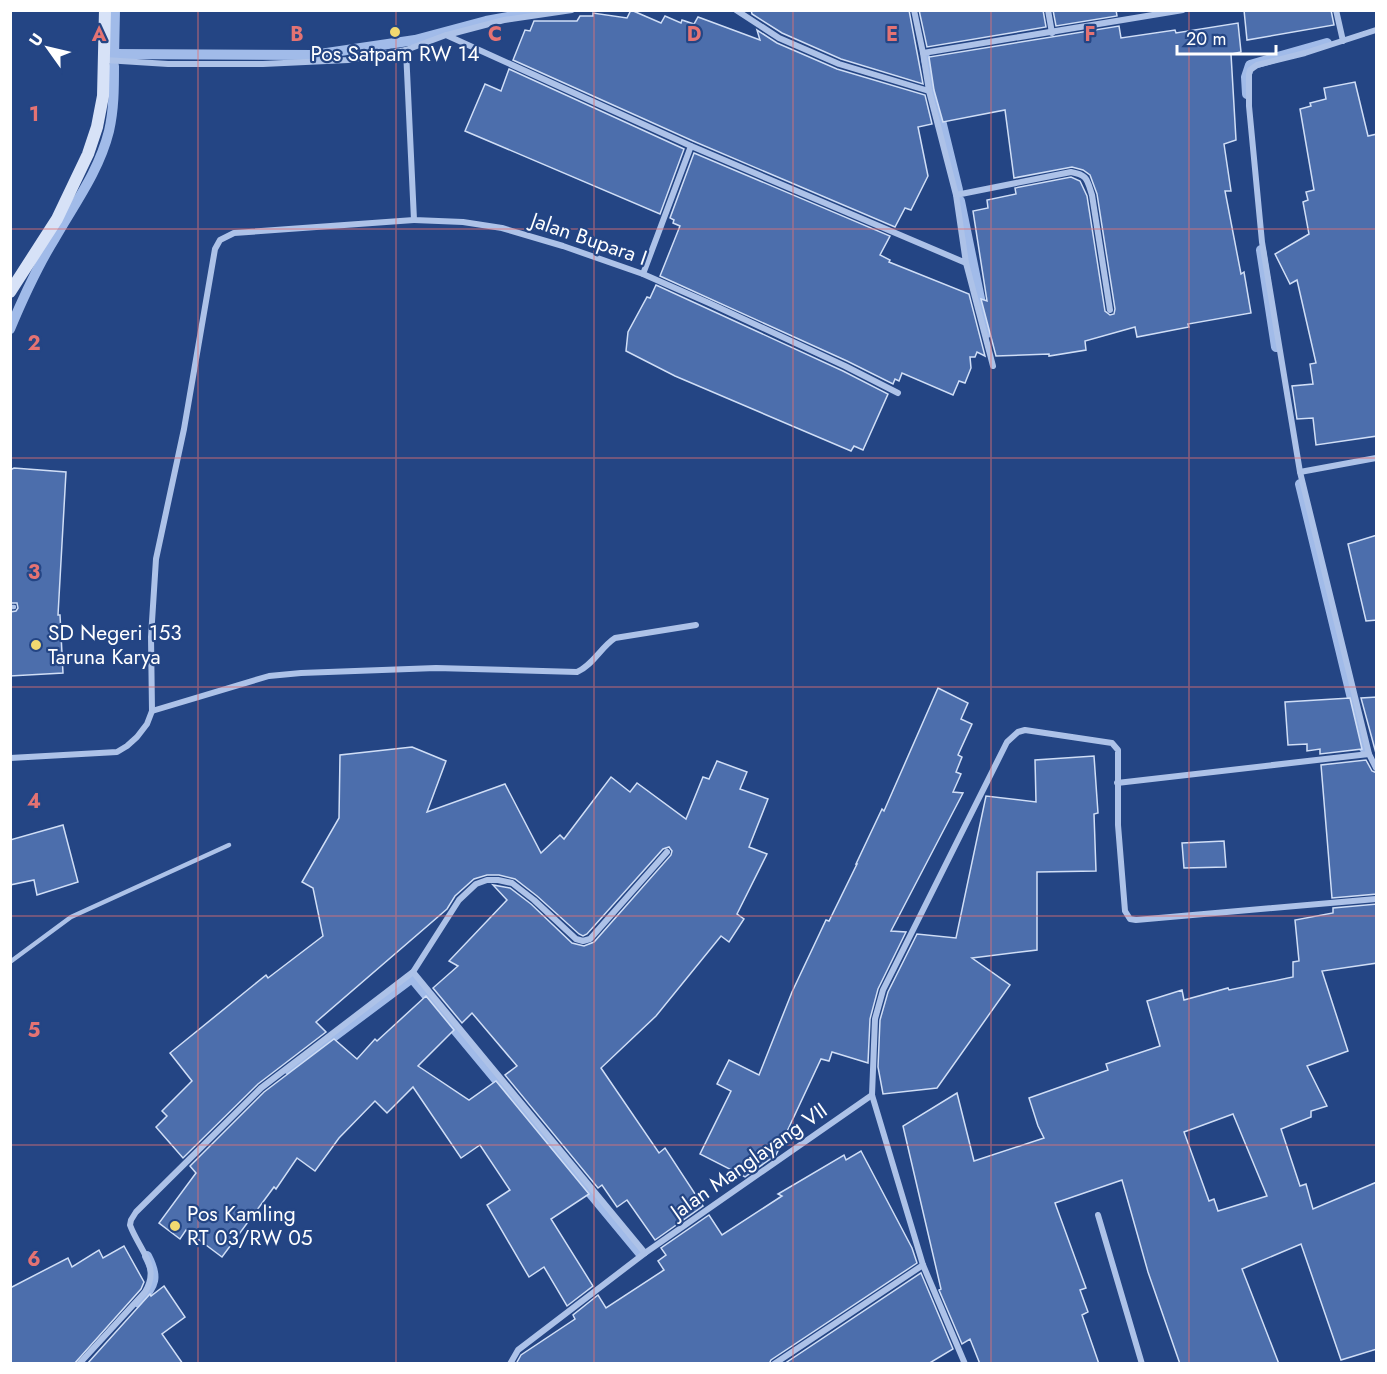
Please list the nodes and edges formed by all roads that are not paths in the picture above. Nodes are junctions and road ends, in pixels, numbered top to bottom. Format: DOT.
graph roads {
  1 [pos="105,10"];
  2 [pos="572,10"];
  3 [pos="736,10"];
  4 [pos="914,10"];
  5 [pos="1048,10"];
  6 [pos="1183,10"];
  7 [pos="1336,10"];
  8 [pos="1377,30"];
  9 [pos="1052,33"];
  10 [pos="446,35"];
  11 [pos="1343,41"];
  12 [pos="406,50"];
  13 [pos="922,53"];
  14 [pos="105,60"];
  15 [pos="929,91"];
  16 [pos="691,146"];
  17 [pos="956,195"];
  18 [pos="414,220"];
  19 [pos="966,263"];
  20 [pos="643,274"];
  21 [pos="11,291"];
  22 [pos="1110,310"];
  23 [pos="993,366"];
  24 [pos="898,393"];
  25 [pos="1377,458"];
  26 [pos="1300,472"];
  27 [pos="696,626"];
  28 [pos="152,711"];
  29 [pos="1369,754"];
  30 [pos="10,758"];
  31 [pos="1377,768"];
  32 [pos="1118,783"];
  33 [pos="229,845"];
  34 [pos="668,852"];
  35 [pos="1377,899"];
  36 [pos="10,962"];
  37 [pos="413,972"];
  38 [pos="872,1095"];
  39 [pos="1098,1215"];
  40 [pos="645,1253"];
  41 [pos="923,1265"];
  42 [pos="79,1364"];
  43 [pos="510,1364"];
  44 [pos="774,1364"];
  45 [pos="965,1364"];
  46 [pos="1142,1364"];
  1 -- 14 [label="street"];
  2 -- 10 [label="street"];
  3 -- 15 [label="street"];
  4 -- 13 [label="street"];
  5 -- 9 [label="street"];
  6 -- 9 [label="street"];
  7 -- 11 [label="street"];
  8 -- 11 [label="street"];
  9 -- 13 [label="street"];
  10 -- 12 [label="street"];
  10 -- 16 [label="street"];
  11 -- 26 [label="street"];
  12 -- 14 [label="street"];
  12 -- 18 [label="street"];
  13 -- 15 [label="street"];
  14 -- 21 [label="street"];
  15 -- 17 [label="street"];
  16 -- 19 [label="street"];
  16 -- 20 [label="street"];
  17 -- 19 [label="street"];
  17 -- 22 [label="street"];
  18 -- 20 [label="street, Jalan Bupara I"];
  18 -- 28 [label="street, Jalan Bupara I"];
  19 -- 23 [label="street"];
  20 -- 24 [label="street, Jalan Bupara I"];
  25 -- 26 [label="street"];
  26 -- 29 [label="street"];
  27 -- 28 [label="street"];
  28 -- 30 [label="street"];
  29 -- 31 [label="street"];
  29 -- 32 [label="street"];
  32 -- 35 [label="street"];
  32 -- 38 [label="street"];
  33 -- 36 [label="lane"];
  34 -- 37 [label="street"];
  37 -- 40 [label="street"];
  37 -- 42 [label="street"];
  38 -- 40 [label="street, Jalan Manglayang VII"];
  38 -- 41 [label="street"];
  39 -- 46 [label="street"];
  40 -- 43 [label="street, Jalan Manglayang VII"];
  41 -- 44 [label="street"];
  41 -- 45 [label="street"];
}
